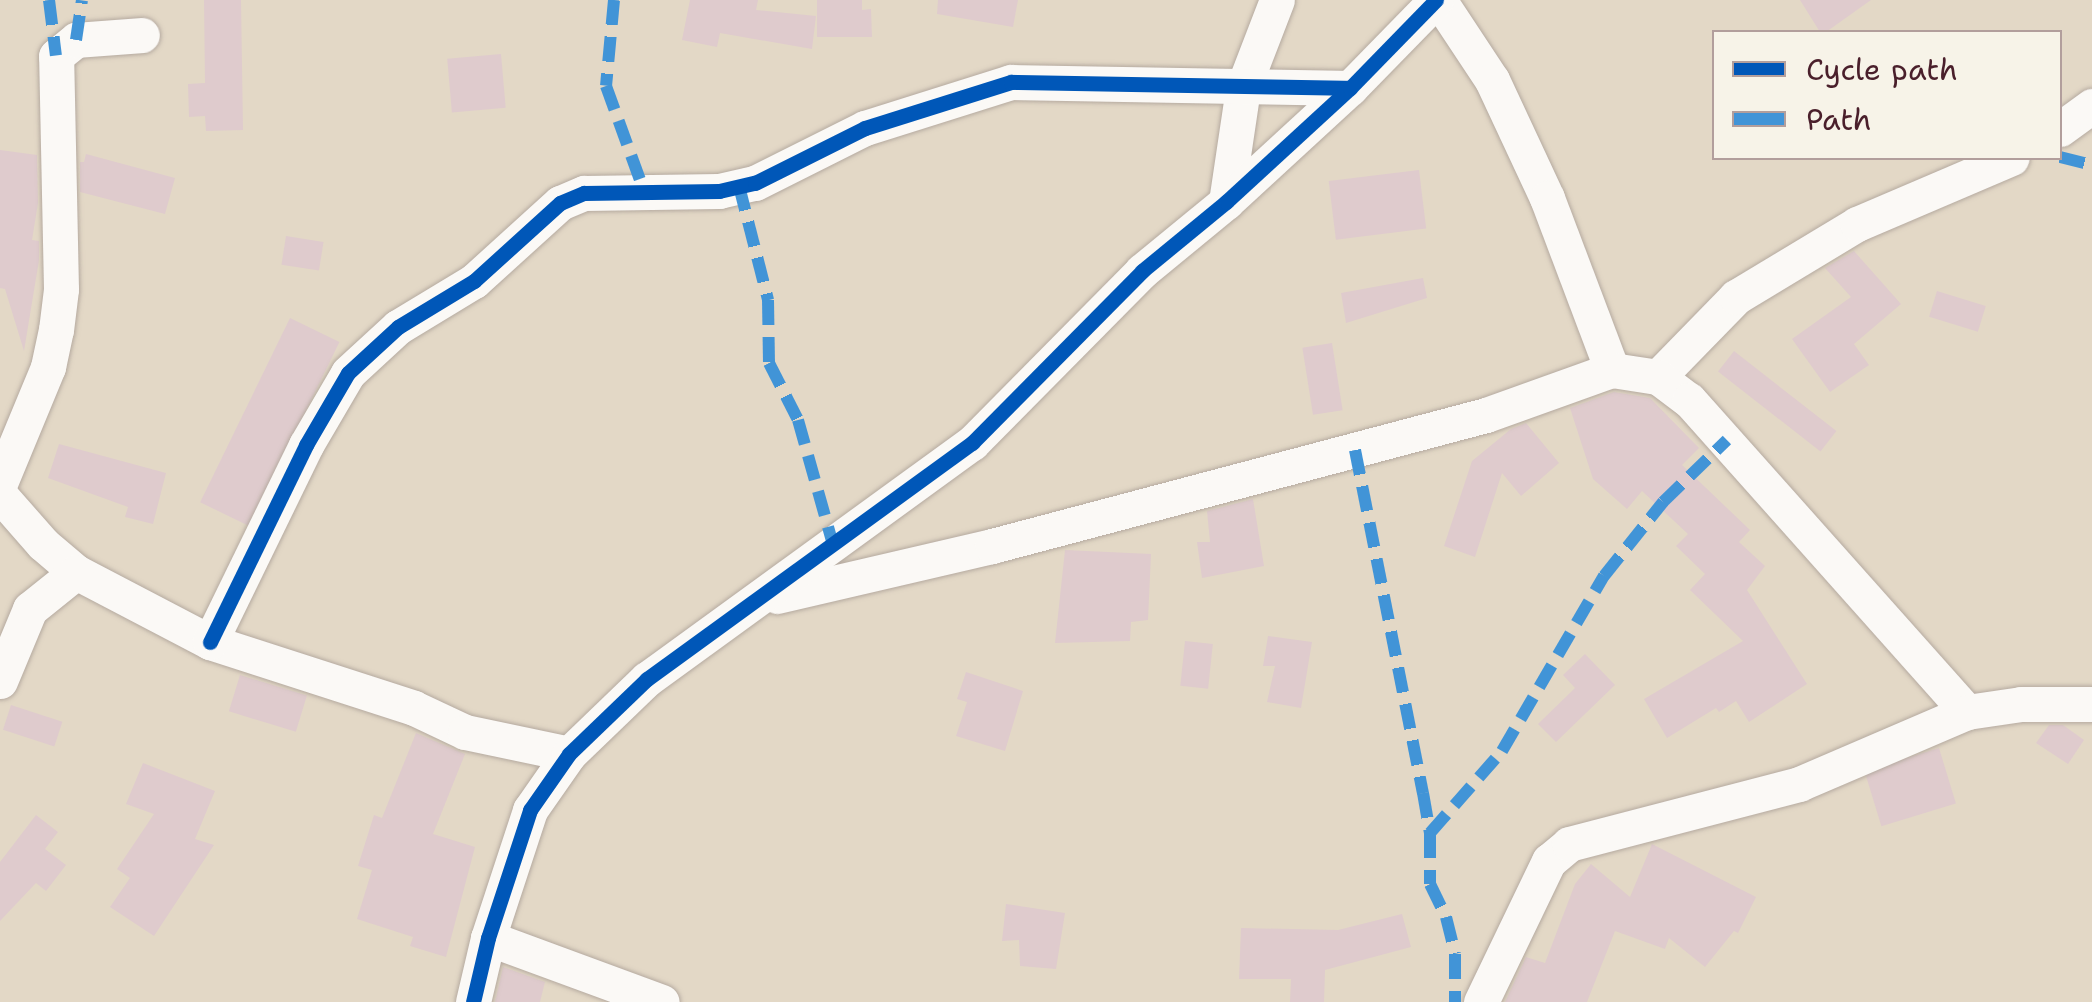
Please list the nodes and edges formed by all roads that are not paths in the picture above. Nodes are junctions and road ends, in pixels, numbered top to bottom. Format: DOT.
graph roads {
  1 [pos="1276,0"];
  2 [pos="1430,2"];
  3 [pos="142,36"];
  4 [pos="1243,88"];
  5 [pos="1350,88"];
  6 [pos="2092,106"];
  7 [pos="2062,128"];
  8 [pos="2007,160"];
  9 [pos="1226,202"];
  10 [pos="1612,370"];
  11 [pos="1658,377"];
  12 [pos="0,483"];
  13 [pos="0,496"];
  14 [pos="76,572"];
  15 [pos="761,600"];
  16 [pos="210,642"];
  17 [pos="0,681"];
  18 [pos="2092,704"];
  19 [pos="1967,712"];
  20 [pos="570,754"];
  21 [pos="488,938"];
  22 [pos="473,1002"];
  23 [pos="662,1002"];
  24 [pos="1481,1002"];
  1 -- 4 [label="street"];
  2 -- 5 [label="street"];
  2 -- 10 [label="street"];
  3 -- 12 [label="street"];
  4 -- 5 [label="street"];
  4 -- 9 [label="street"];
  4 -- 16 [label="street"];
  5 -- 9 [label="street"];
  6 -- 7 [label="street"];
  8 -- 11 [label="street"];
  9 -- 15 [label="street"];
  10 -- 11 [label="street"];
  10 -- 15 [label="street"];
  11 -- 19 [label="street"];
  13 -- 14 [label="street"];
  14 -- 16 [label="street"];
  14 -- 17 [label="street"];
  15 -- 20 [label="street"];
  16 -- 20 [label="street"];
  18 -- 19 [label="street"];
  19 -- 24 [label="street"];
  20 -- 21 [label="street"];
  21 -- 22 [label="street"];
  21 -- 23 [label="street"];
}
